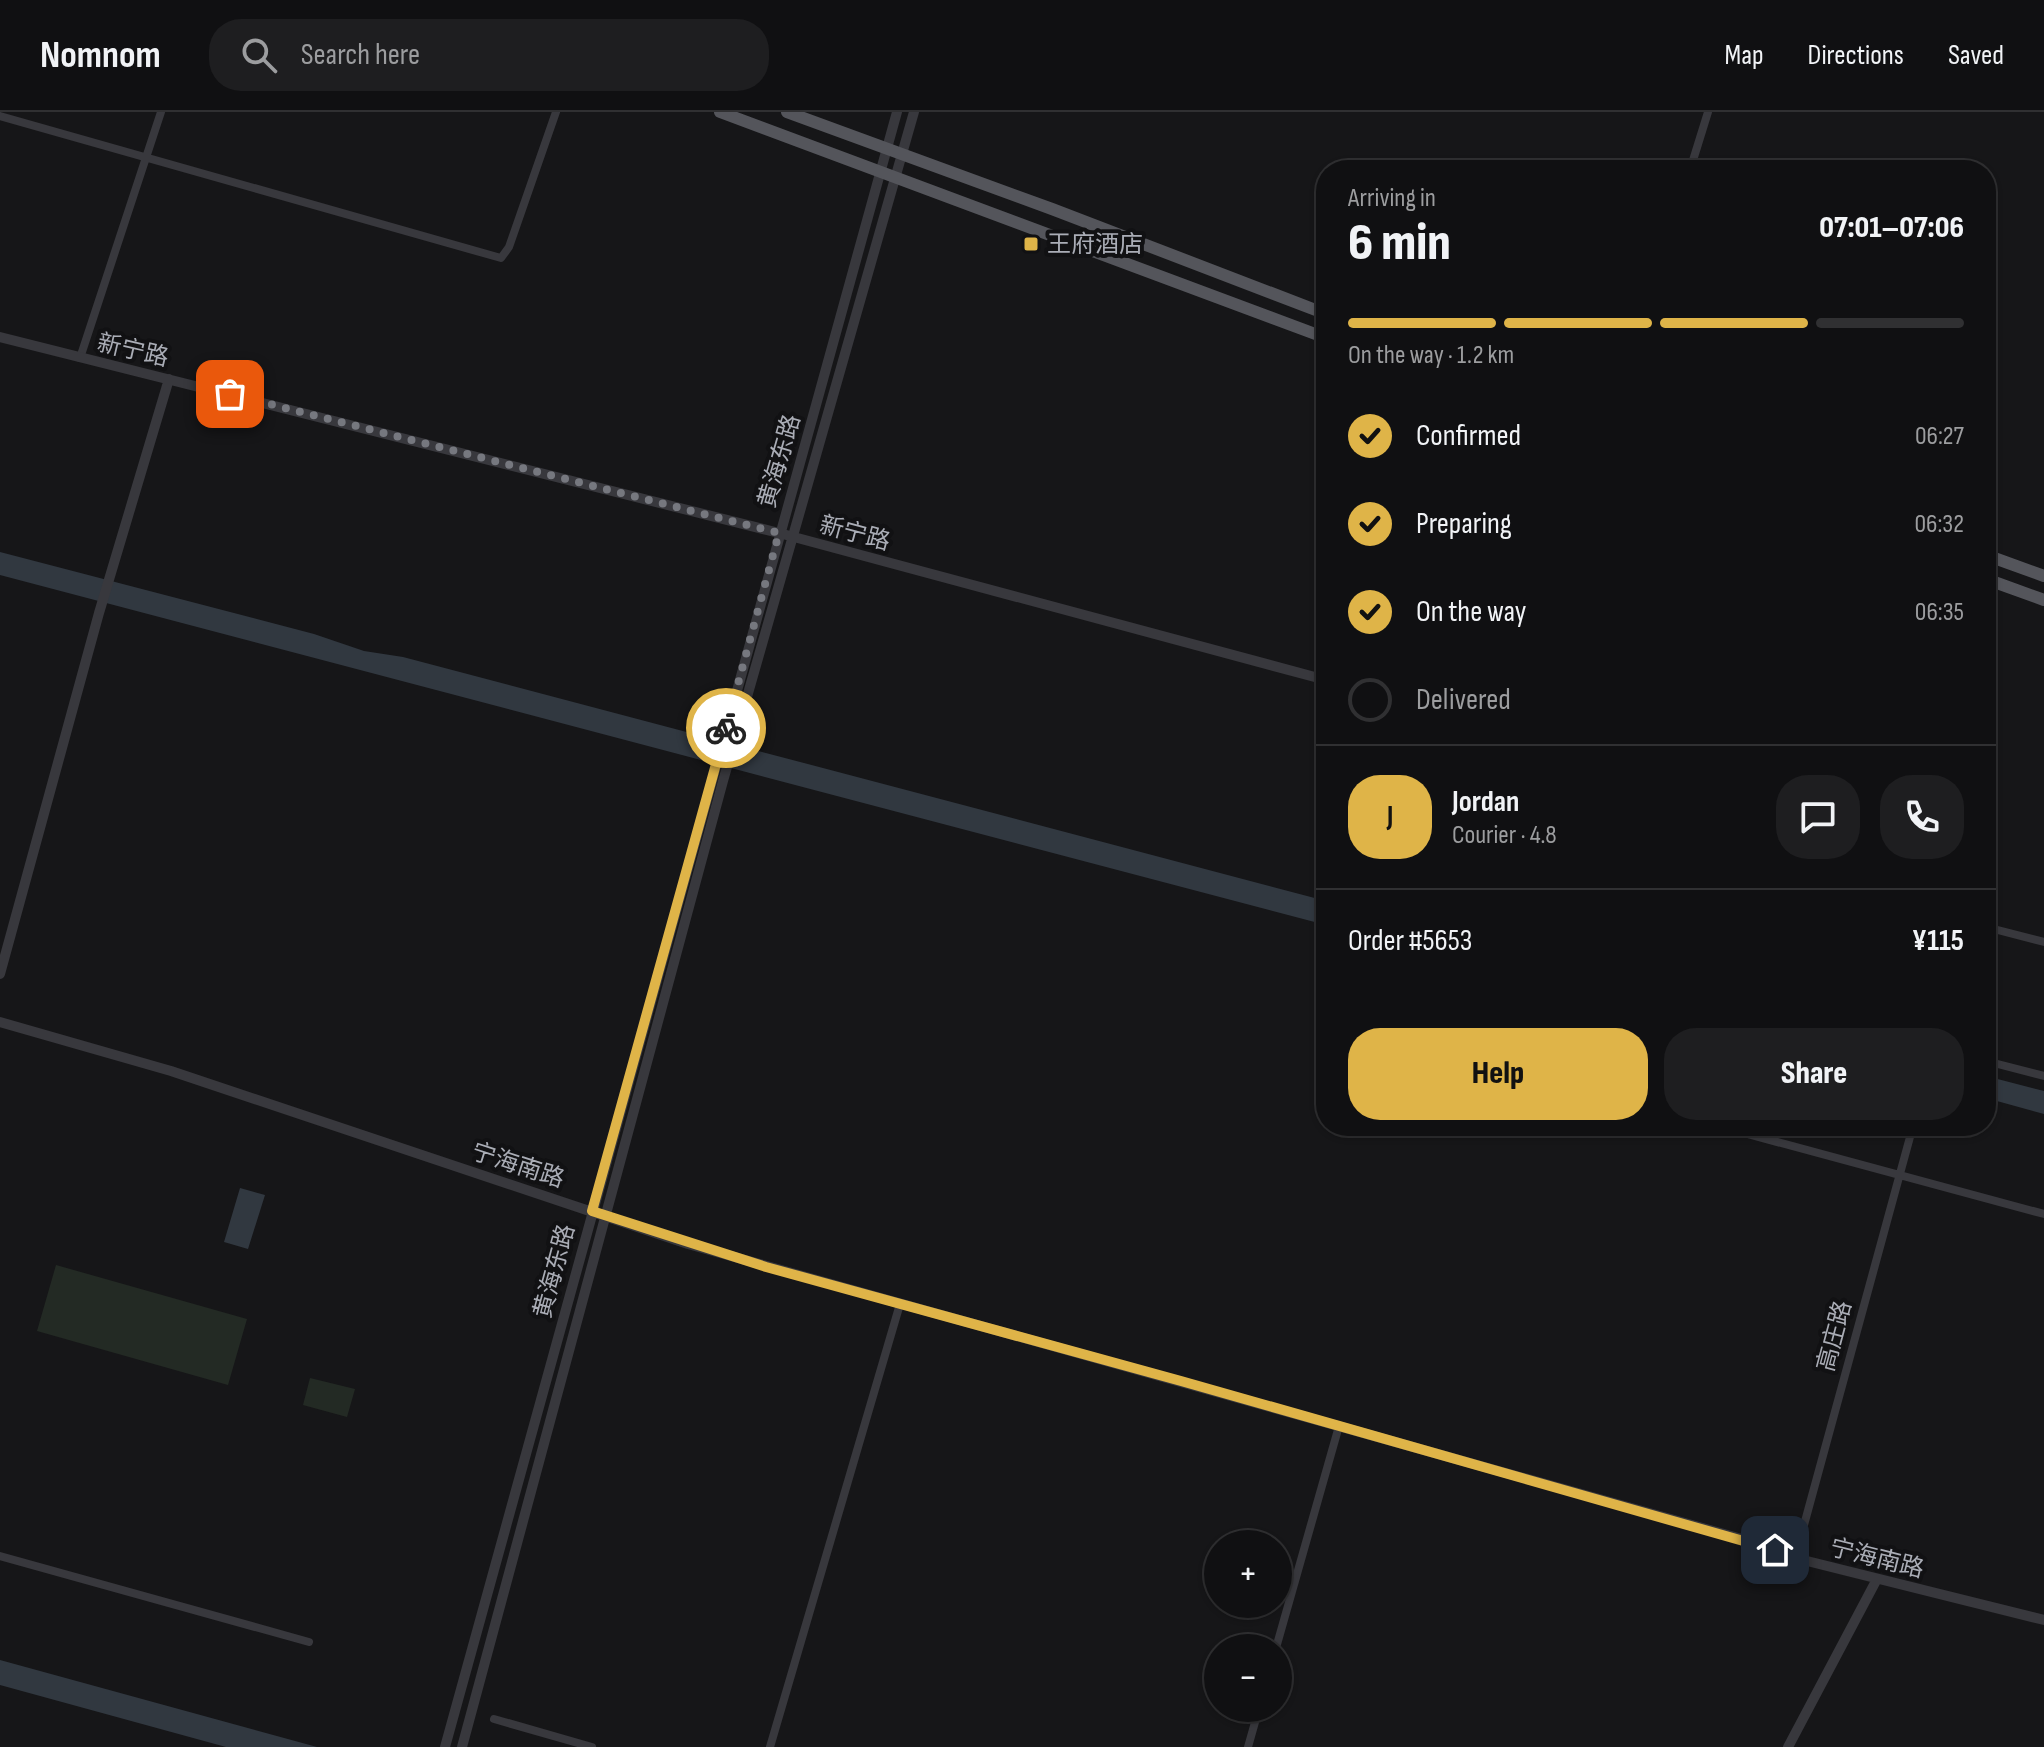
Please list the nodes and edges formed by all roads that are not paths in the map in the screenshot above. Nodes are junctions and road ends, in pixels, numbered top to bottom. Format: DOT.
graph roads {
  1 [pos="161,112"];
  2 [pos="556,112"];
  3 [pos="720,112"];
  4 [pos="787,112"];
  5 [pos="897,112"];
  6 [pos="914,112"];
  7 [pos="1708,112"];
  8 [pos="0,116"];
  9 [pos="887,148"];
  10 [pos="902,154"];
  11 [pos="146,156"];
  12 [pos="1693,160"];
  13 [pos="881,171"];
  14 [pos="895,176"];
  15 [pos="1316,310"];
  16 [pos="1316,334"];
  17 [pos="0,337"];
  18 [pos="80,358"];
  19 [pos="169,379"];
  20 [pos="779,533"];
  21 [pos="791,536"];
  22 [pos="1996,559"];
  23 [pos="2044,576"];
  24 [pos="1996,583"];
  25 [pos="2044,600"];
  26 [pos="1316,677"];
  27 [pos="732,726"];
  28 [pos="718,778"];
  29 [pos="1996,930"];
  30 [pos="2044,942"];
  31 [pos="0,974"];
  32 [pos="0,1022"];
  33 [pos="1996,1064"];
  34 [pos="2044,1076"];
  35 [pos="1754,1136"];
  36 [pos="1910,1136"];
  37 [pos="1899,1176"];
  38 [pos="592,1211"];
  39 [pos="2044,1214"];
  40 [pos="607,1216"];
  41 [pos="900,1304"];
  42 [pos="1339,1426"];
  43 [pos="0,1556"];
  44 [pos="1795,1558"];
  45 [pos="1877,1579"];
  46 [pos="2044,1620"];
  47 [pos="1280,1634"];
  48 [pos="309,1642"];
  49 [pos="494,1719"];
  50 [pos="1255,1722"];
  51 [pos="445,1747"];
  52 [pos="462,1747"];
  53 [pos="592,1747"];
  54 [pos="770,1747"];
  55 [pos="1248,1747"];
  56 [pos="1788,1747"];
  1 -- 11 [label="street"];
  2 -- 11 [label="street"];
  3 -- 13 [label="main road"];
  4 -- 9 [label="main road"];
  5 -- 9 [label="street, 黄海东路"];
  6 -- 10 [label="street, 黄海东路"];
  7 -- 12 [label="street"];
  8 -- 11 [label="street"];
  9 -- 10 [label="main road"];
  9 -- 13 [label="street, 黄海东路"];
  10 -- 14 [label="street, 黄海东路"];
  10 -- 15 [label="main road"];
  11 -- 18 [label="street"];
  13 -- 14 [label="main road"];
  13 -- 20 [label="street, 黄海东路"];
  14 -- 16 [label="main road"];
  14 -- 21 [label="street, 黄海东路"];
  17 -- 18 [label="street, 新宁路"];
  18 -- 19 [label="street, 新宁路"];
  19 -- 20 [label="street, 新宁路"];
  19 -- 31 [label="street"];
  20 -- 21 [label="street, 新宁路"];
  20 -- 27 [label="street, 黄海东路"];
  21 -- 26 [label="street, 新宁路"];
  21 -- 27 [label="street, 黄海东路"];
  22 -- 23 [label="main road"];
  24 -- 25 [label="main road"];
  27 -- 28 [label="street, 黄海东路"];
  28 -- 38 [label="street, 黄海东路"];
  28 -- 40 [label="street, 黄海东路"];
  29 -- 30 [label="street"];
  32 -- 38 [label="street, 宁海南路"];
  33 -- 34 [label="street"];
  35 -- 37 [label="street"];
  36 -- 37 [label="street, 高庄路"];
  37 -- 39 [label="street"];
  37 -- 44 [label="street, 高庄路"];
  38 -- 40 [label="street, 宁海南路"];
  38 -- 51 [label="street, 黄海东路"];
  40 -- 41 [label="street, 宁海南路"];
  40 -- 52 [label="street, 黄海东路"];
  41 -- 42 [label="street, 宁海南路"];
  41 -- 54 [label="street"];
  42 -- 44 [label="street, 宁海南路"];
  42 -- 47 [label="street"];
  43 -- 48 [label="street"];
  44 -- 45 [label="street, 宁海南路"];
  45 -- 46 [label="street, 宁海南路"];
  45 -- 56 [label="street"];
  49 -- 53 [label="street"];
  50 -- 55 [label="street"];
}
